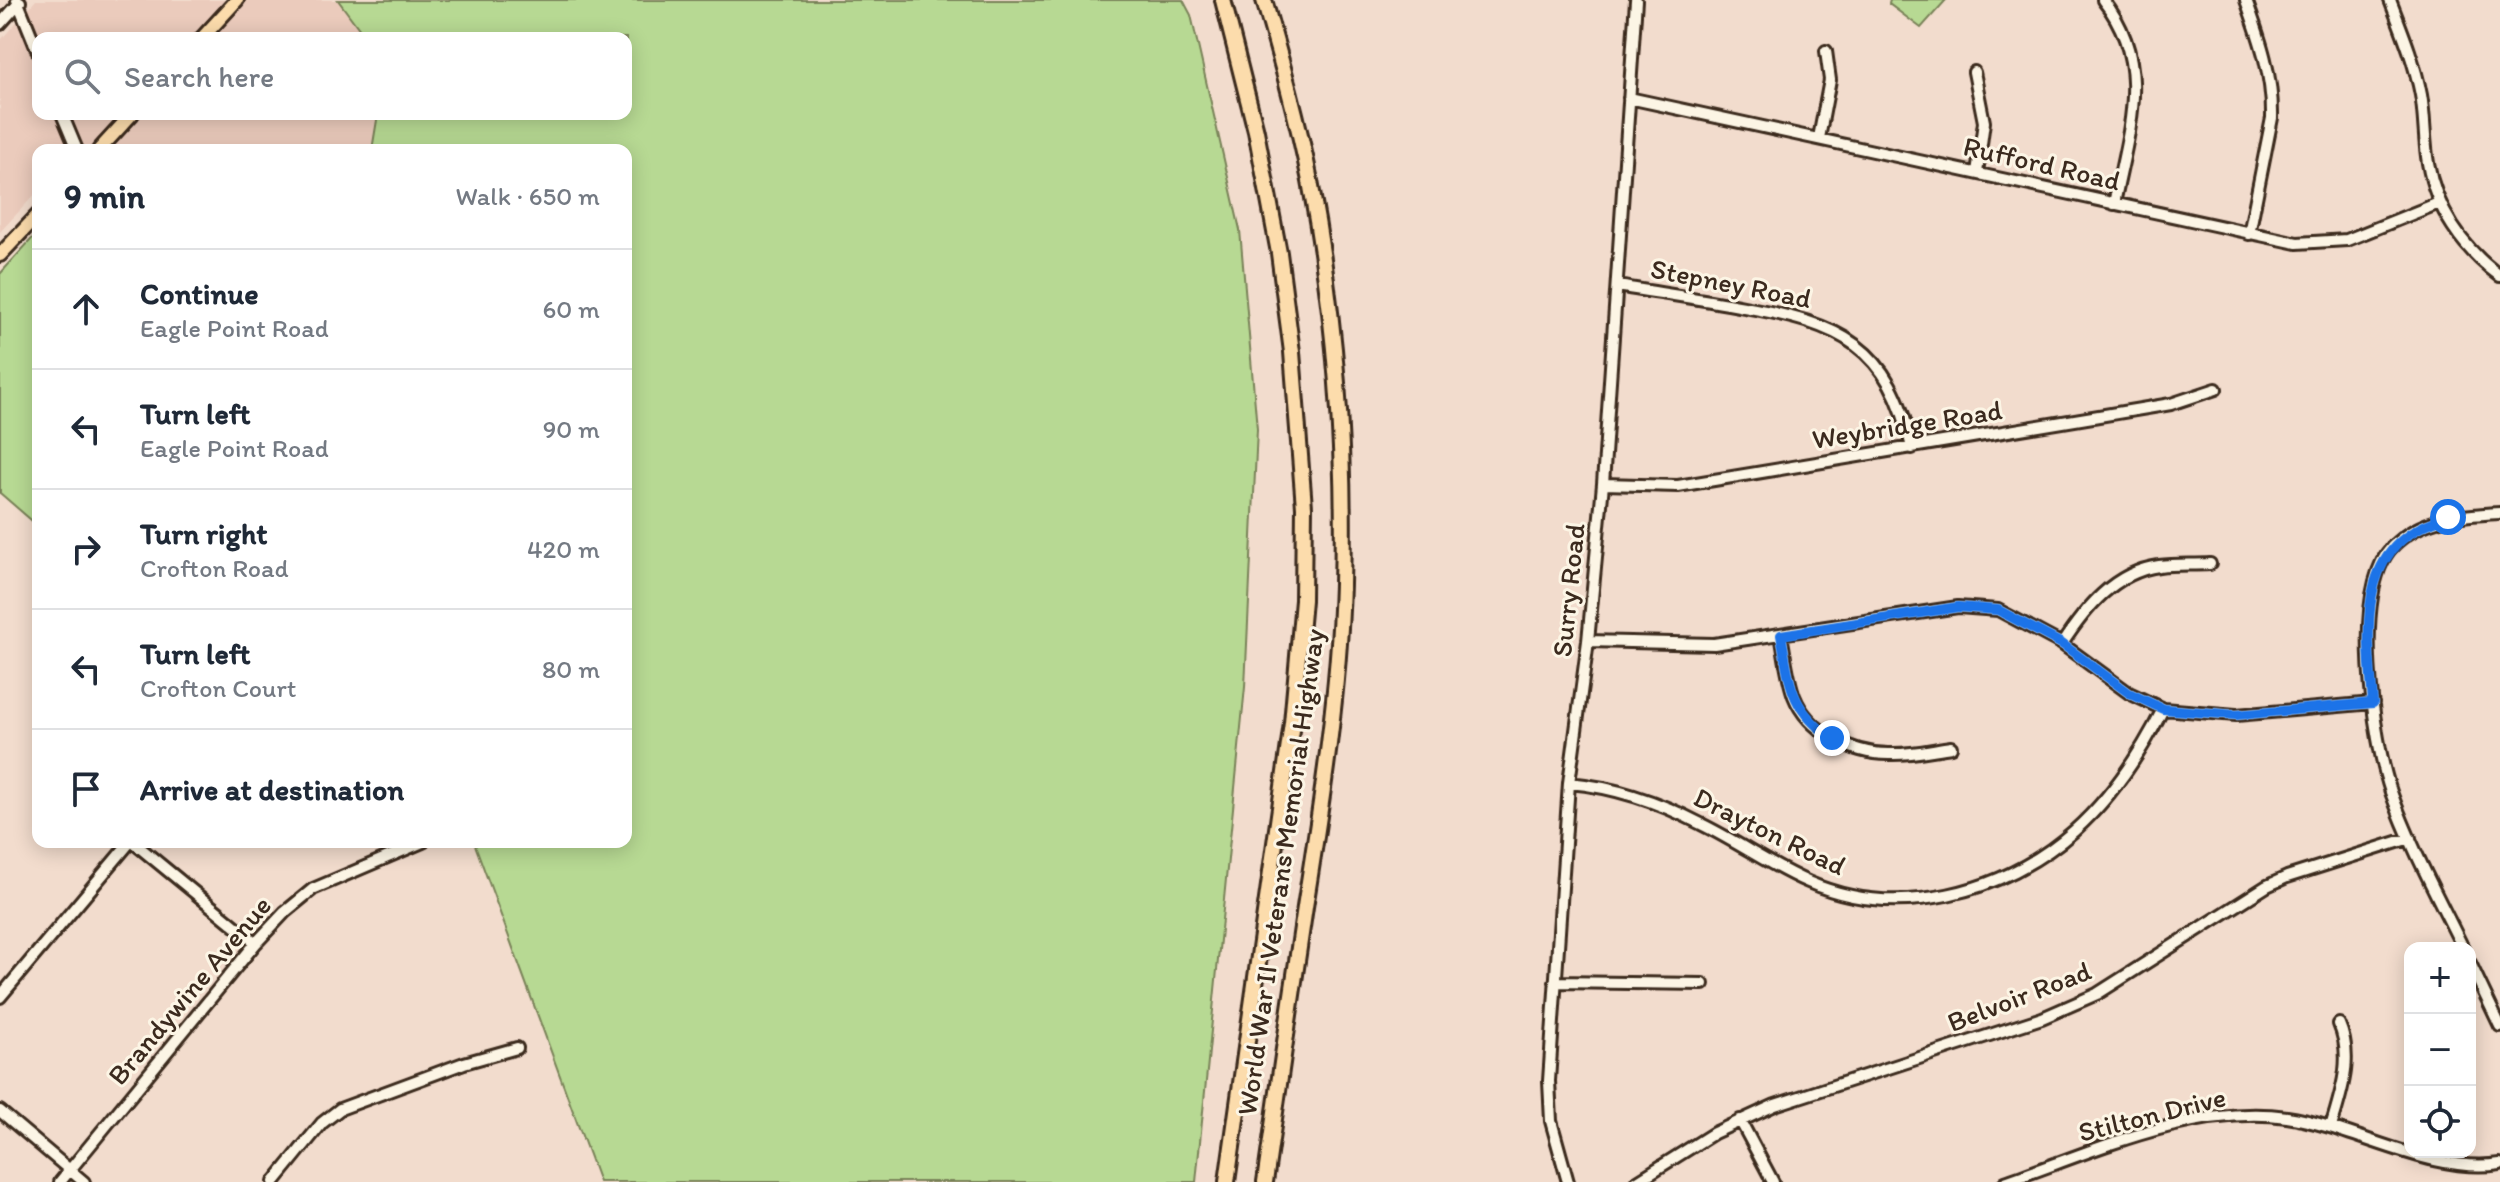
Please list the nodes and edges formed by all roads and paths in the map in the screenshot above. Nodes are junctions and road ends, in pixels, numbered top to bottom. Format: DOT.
graph roads {
  1 [pos="237,0"];
  2 [pos="1223,0"];
  3 [pos="1264,0"];
  4 [pos="1636,0"];
  5 [pos="2103,0"];
  6 [pos="2246,0"];
  7 [pos="2390,0"];
  8 [pos="19,1"];
  9 [pos="0,24"];
  10 [pos="208,32"];
  11 [pos="32,36"];
  12 [pos="1826,51"];
  13 [pos="1974,72"];
  14 [pos="1629,98"];
  15 [pos="64,120"];
  16 [pos="126,120"];
  17 [pos="1819,138"];
  18 [pos="74,144"];
  19 [pos="104,144"];
  20 [pos="1977,173"];
  21 [pos="2439,203"];
  22 [pos="2114,204"];
  23 [pos="32,221"];
  24 [pos="2249,234"];
  25 [pos="0,255"];
  26 [pos="2500,276"];
  27 [pos="1617,286"];
  28 [pos="2216,389"];
  29 [pos="1912,448"];
  30 [pos="1603,484"];
  31 [pos="2500,513"];
  32 [pos="2210,564"];
  33 [pos="1781,635"];
  34 [pos="1588,641"];
  35 [pos="2062,644"];
  36 [pos="2373,703"];
  37 [pos="2163,709"];
  38 [pos="1951,747"];
  39 [pos="1569,783"];
  40 [pos="2410,838"];
  41 [pos="126,848"];
  42 [pos="138,848"];
  43 [pos="409,848"];
  44 [pos="2460,942"];
  45 [pos="256,943"];
  46 [pos="2476,976"];
  47 [pos="1555,982"];
  48 [pos="1703,984"];
  49 [pos="0,997"];
  50 [pos="2339,1024"];
  51 [pos="2500,1026"];
  52 [pos="517,1048"];
  53 [pos="0,1111"];
  54 [pos="1740,1120"];
  55 [pos="2331,1127"];
  56 [pos="2500,1164"];
  57 [pos="70,1171"];
  58 [pos="60,1182"];
  59 [pos="84,1182"];
  60 [pos="274,1182"];
  61 [pos="1227,1182"];
  62 [pos="1265,1182"];
  63 [pos="1568,1182"];
  64 [pos="1636,1182"];
  65 [pos="1773,1182"];
  66 [pos="2005,1182"];
  1 -- 10 [label="main road"];
  2 -- 61 [label="highway, World War II Veterans Memorial Highway"];
  3 -- 62 [label="highway, World War II Veterans Memorial Highway"];
  4 -- 14 [label="street, Surry Road"];
  5 -- 22 [label="street"];
  6 -- 24 [label="street"];
  7 -- 21 [label="street"];
  8 -- 9 [label="street"];
  8 -- 11 [label="street"];
  12 -- 17 [label="street"];
  13 -- 20 [label="street"];
  14 -- 17 [label="street, Rufford Road"];
  14 -- 27 [label="street, Surry Road"];
  15 -- 18 [label="street"];
  16 -- 19 [label="main road"];
  17 -- 20 [label="street, Rufford Road"];
  20 -- 22 [label="street, Rufford Road"];
  21 -- 24 [label="street, Rufford Road"];
  21 -- 26 [label="street"];
  22 -- 24 [label="street, Rufford Road"];
  23 -- 25 [label="main road"];
  27 -- 29 [label="street, Stepney Road"];
  27 -- 30 [label="street, Surry Road"];
  28 -- 29 [label="street, Weybridge Road"];
  29 -- 30 [label="street, Weybridge Road"];
  30 -- 34 [label="street, Surry Road"];
  31 -- 36 [label="street"];
  32 -- 35 [label="street"];
  33 -- 34 [label="street"];
  33 -- 35 [label="street"];
  33 -- 38 [label="street"];
  34 -- 39 [label="street, Surry Road"];
  35 -- 37 [label="street"];
  36 -- 37 [label="street"];
  36 -- 40 [label="street"];
  37 -- 39 [label="street, Drayton Road"];
  39 -- 47 [label="street, Surry Road"];
  40 -- 44 [label="street"];
  40 -- 54 [label="street, Belvoir Road"];
  41 -- 49 [label="street"];
  42 -- 45 [label="street"];
  43 -- 45 [label="street, Brandywine Avenue"];
  45 -- 57 [label="street, Brandywine Avenue"];
  46 -- 51 [label="street"];
  47 -- 48 [label="street"];
  47 -- 63 [label="street, Surry Road"];
  50 -- 55 [label="street"];
  52 -- 60 [label="street"];
  53 -- 57 [label="street"];
  54 -- 64 [label="street, Belvoir Road"];
  54 -- 65 [label="street"];
  55 -- 56 [label="street, Stilton Drive"];
  55 -- 66 [label="street, Stilton Drive"];
  57 -- 58 [label="street, Brandywine Avenue"];
  57 -- 59 [label="street"];
}
